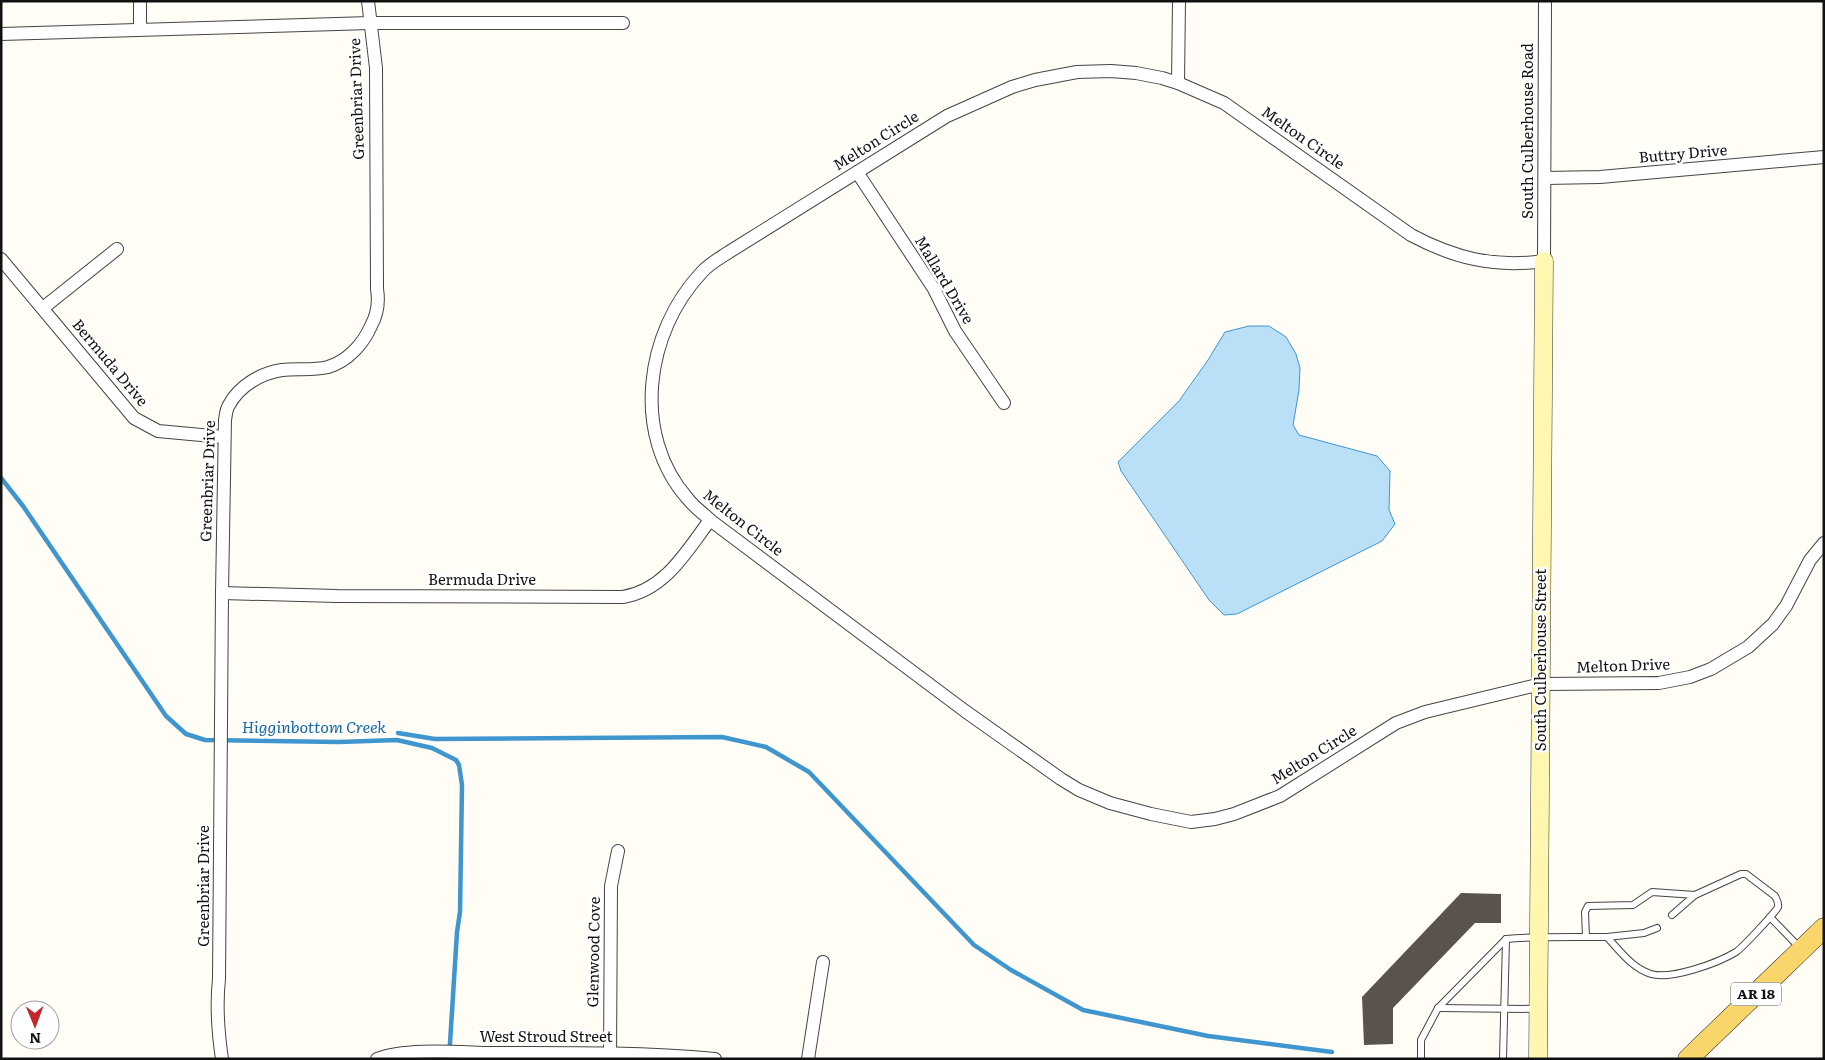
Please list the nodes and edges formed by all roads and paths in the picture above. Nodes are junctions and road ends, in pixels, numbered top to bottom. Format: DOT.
graph roads {
  1 [pos="140,1"];
  2 [pos="368,1"];
  3 [pos="1179,1"];
  4 [pos="1545,1"];
  5 [pos="370,23"];
  6 [pos="623,23"];
  7 [pos="140,29"];
  8 [pos="1,34"];
  9 [pos="1178,82"];
  10 [pos="1824,157"];
  11 [pos="857,172"];
  12 [pos="1545,178"];
  13 [pos="117,249"];
  14 [pos="1,259"];
  15 [pos="1544,261"];
  16 [pos="43,308"];
  17 [pos="1004,403"];
  18 [pos="223,437"];
  19 [pos="710,520"];
  20 [pos="1824,543"];
  21 [pos="222,594"];
  22 [pos="1541,684"];
  23 [pos="618,851"];
  24 [pos="1694,895"];
  25 [pos="1672,915"];
  26 [pos="1770,916"];
  27 [pos="1657,928"];
  28 [pos="1824,928"];
  29 [pos="1539,936"];
  30 [pos="1586,937"];
  31 [pos="1608,937"];
  32 [pos="1506,939"];
  33 [pos="1801,950"];
  34 [pos="823,962"];
  35 [pos="1438,1008"];
  36 [pos="1505,1009"];
  37 [pos="1538,1010"];
  38 [pos="610,1056"];
  39 [pos="382,1058"];
  40 [pos="222,1059"];
  41 [pos="715,1059"];
  42 [pos="808,1059"];
  43 [pos="1421,1059"];
  44 [pos="1503,1059"];
  45 [pos="1538,1059"];
  46 [pos="1688,1059"];
  1 -- 7 [label="street"];
  2 -- 5 [label="street, Greenbriar Drive"];
  3 -- 9 [label="street"];
  4 -- 12 [label="street, South Culberhouse Road"];
  5 -- 6 [label="street"];
  5 -- 7 [label="street"];
  5 -- 18 [label="street, Greenbriar Drive"];
  7 -- 8 [label="street"];
  9 -- 11 [label="street, Melton Circle"];
  9 -- 15 [label="street, Melton Circle"];
  10 -- 12 [label="street, Buttry Drive"];
  11 -- 17 [label="street, Mallard Drive"];
  11 -- 19 [label="street, Melton Circle"];
  12 -- 15 [label="street, South Culberhouse Road"];
  13 -- 16 [label="street"];
  14 -- 16 [label="street, Bermuda Drive"];
  15 -- 22 [label="street, South Culberhouse Street"];
  16 -- 18 [label="street, Bermuda Drive"];
  18 -- 21 [label="street, Greenbriar Drive"];
  19 -- 21 [label="street, Bermuda Drive"];
  19 -- 22 [label="street, Melton Circle"];
  20 -- 22 [label="street, Melton Drive"];
  21 -- 40 [label="street, Greenbriar Drive"];
  22 -- 29 [label="street, South Culberhouse Street"];
  23 -- 38 [label="street, Glenwood Cove"];
  24 -- 25 [label="lane"];
  24 -- 26 [label="lane"];
  24 -- 30 [label="lane"];
  26 -- 31 [label="lane"];
  26 -- 33 [label="lane"];
  27 -- 31 [label="lane"];
  28 -- 33 [label="main road, AR 18"];
  29 -- 30 [label="lane"];
  29 -- 32 [label="lane"];
  29 -- 37 [label="street, South Culberhouse Street"];
  30 -- 31 [label="lane"];
  32 -- 35 [label="lane"];
  32 -- 36 [label="lane"];
  33 -- 46 [label="main road, AR 18"];
  34 -- 42 [label="street"];
  35 -- 36 [label="lane"];
  35 -- 43 [label="lane"];
  36 -- 37 [label="lane"];
  36 -- 44 [label="lane"];
  37 -- 45 [label="street, South Culberhouse Street"];
  38 -- 39 [label="street, West Stroud Street"];
  38 -- 41 [label="street, West Stroud Street"];
}
